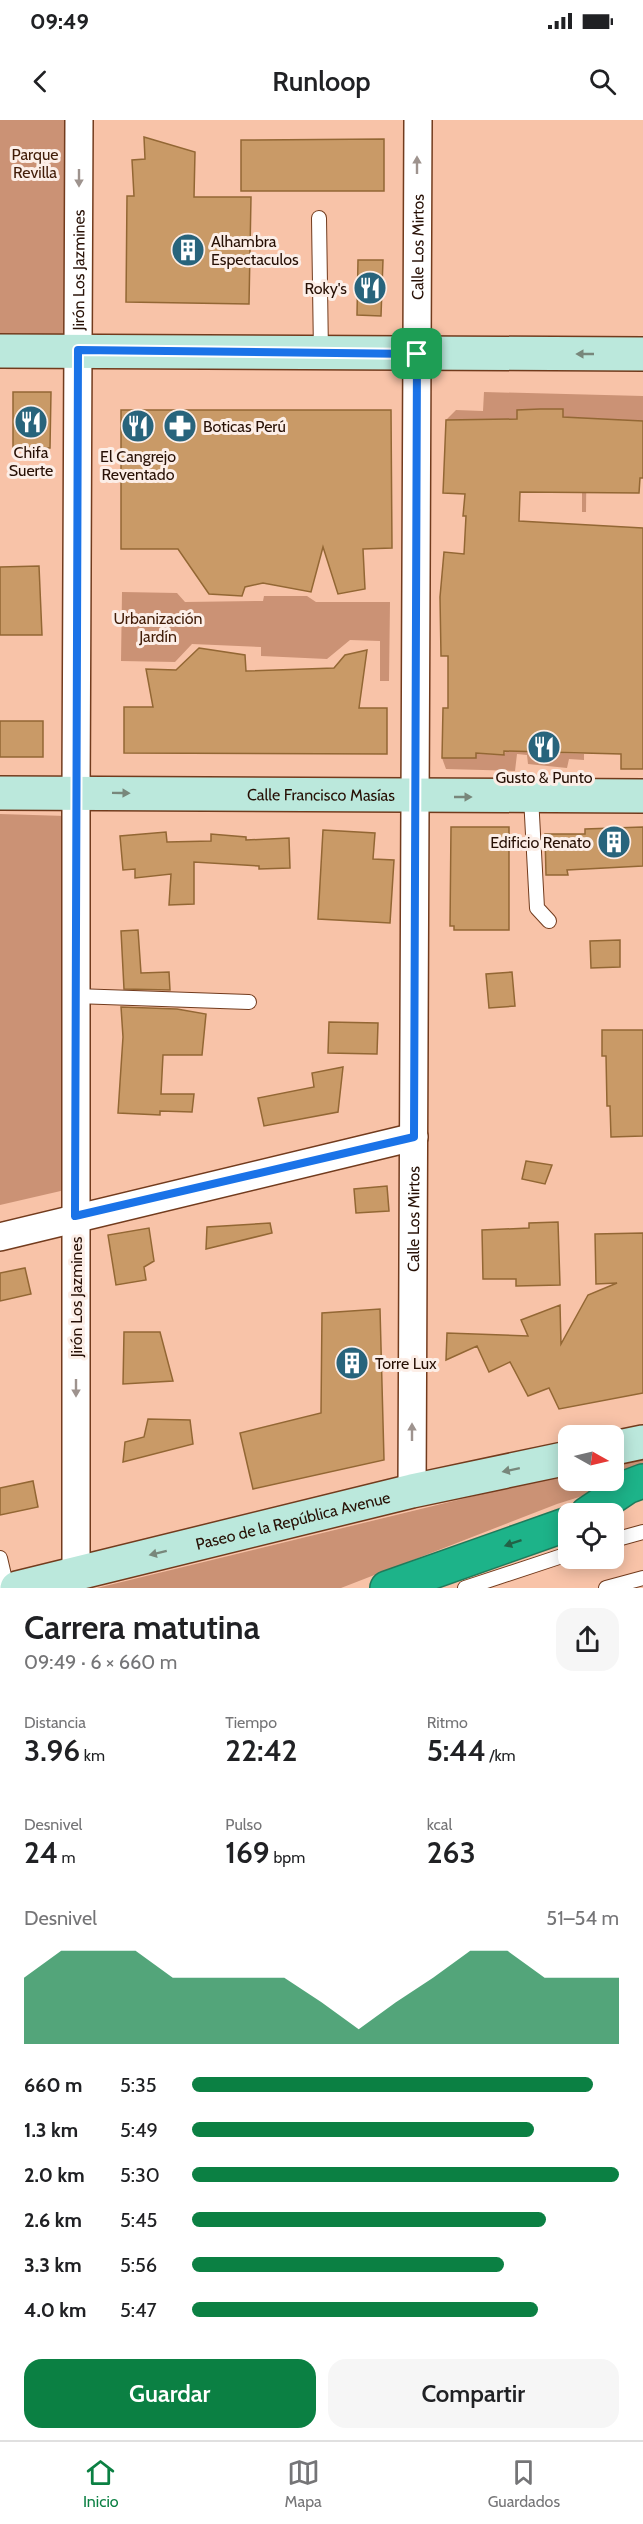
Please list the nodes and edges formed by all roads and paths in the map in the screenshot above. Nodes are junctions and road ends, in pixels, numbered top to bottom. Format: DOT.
graph roads {
  1 [pos="80,120"];
  2 [pos="418,120"];
  3 [pos="320,218"];
  4 [pos="78,350"];
  5 [pos="0,351"];
  6 [pos="321,353"];
  7 [pos="417,354"];
  8 [pos="643,354"];
  9 [pos="76,792"];
  10 [pos="0,793"];
  11 [pos="643,796"];
  12 [pos="415,797"];
  13 [pos="531,797"];
  14 [pos="549,921"];
  15 [pos="75,996"];
  16 [pos="249,1002"];
  17 [pos="414,1137"];
  18 [pos="75,1216"];
  19 [pos="0,1236"];
  20 [pos="643,1442"];
  21 [pos="624,1446"];
  22 [pos="558,1460"];
  23 [pos="643,1481"];
  24 [pos="412,1491"];
  25 [pos="603,1503"];
  26 [pos="643,1504"];
  27 [pos="624,1509"];
  28 [pos="558,1528"];
  29 [pos="643,1533"];
  30 [pos="624,1538"];
  31 [pos="558,1557"];
  32 [pos="0,1558"];
  33 [pos="76,1574"];
  34 [pos="643,1578"];
  35 [pos="8,1588"];
  36 [pos="17,1588"];
  37 [pos="387,1588"];
  38 [pos="465,1588"];
  39 [pos="606,1588"];
  1 -- 4 [label="street, Jirón Los Jazmines, one-way"];
  7 -- 2 [label="street, Calle Los Mirtos, one-way"];
  3 -- 6 [label="lane"];
  4 -- 5 [label="street"];
  4 -- 6 [label="street"];
  4 -- 9 [label="street, Jirón Los Jazmines"];
  6 -- 7 [label="street"];
  8 -- 7 [label="street, one-way"];
  7 -- 12 [label="street, Calle Los Mirtos"];
  9 -- 10 [label="street, Calle Francisco Masías"];
  9 -- 12 [label="street, Calle Francisco Masías, one-way"];
  9 -- 15 [label="street, Jirón Los Jazmines"];
  11 -- 13 [label="street, Calle Francisco Masías"];
  12 -- 13 [label="street, Calle Francisco Masías, one-way"];
  12 -- 17 [label="street, Calle Los Mirtos"];
  13 -- 14 [label="lane"];
  15 -- 16 [label="lane"];
  15 -- 18 [label="street, Jirón Los Jazmines"];
  17 -- 18 [label="street"];
  24 -- 17 [label="street, Calle Los Mirtos, one-way"];
  18 -- 19 [label="street"];
  18 -- 33 [label="street, Jirón Los Jazmines, one-way"];
  20 -- 21 [label="street"];
  22 -- 24 [label="street, Paseo de la República Avenue, one-way"];
  23 -- 25 [label="highway"];
  24 -- 33 [label="street, Paseo de la República Avenue, one-way"];
  26 -- 27 [label="highway"];
  28 -- 37 [label="highway, one-way"];
  29 -- 30 [label="lane"];
  31 -- 38 [label="lane"];
  32 -- 35 [label="lane"];
  33 -- 36 [label="street, Paseo de la República Avenue"];
  34 -- 39 [label="lane"];
}
